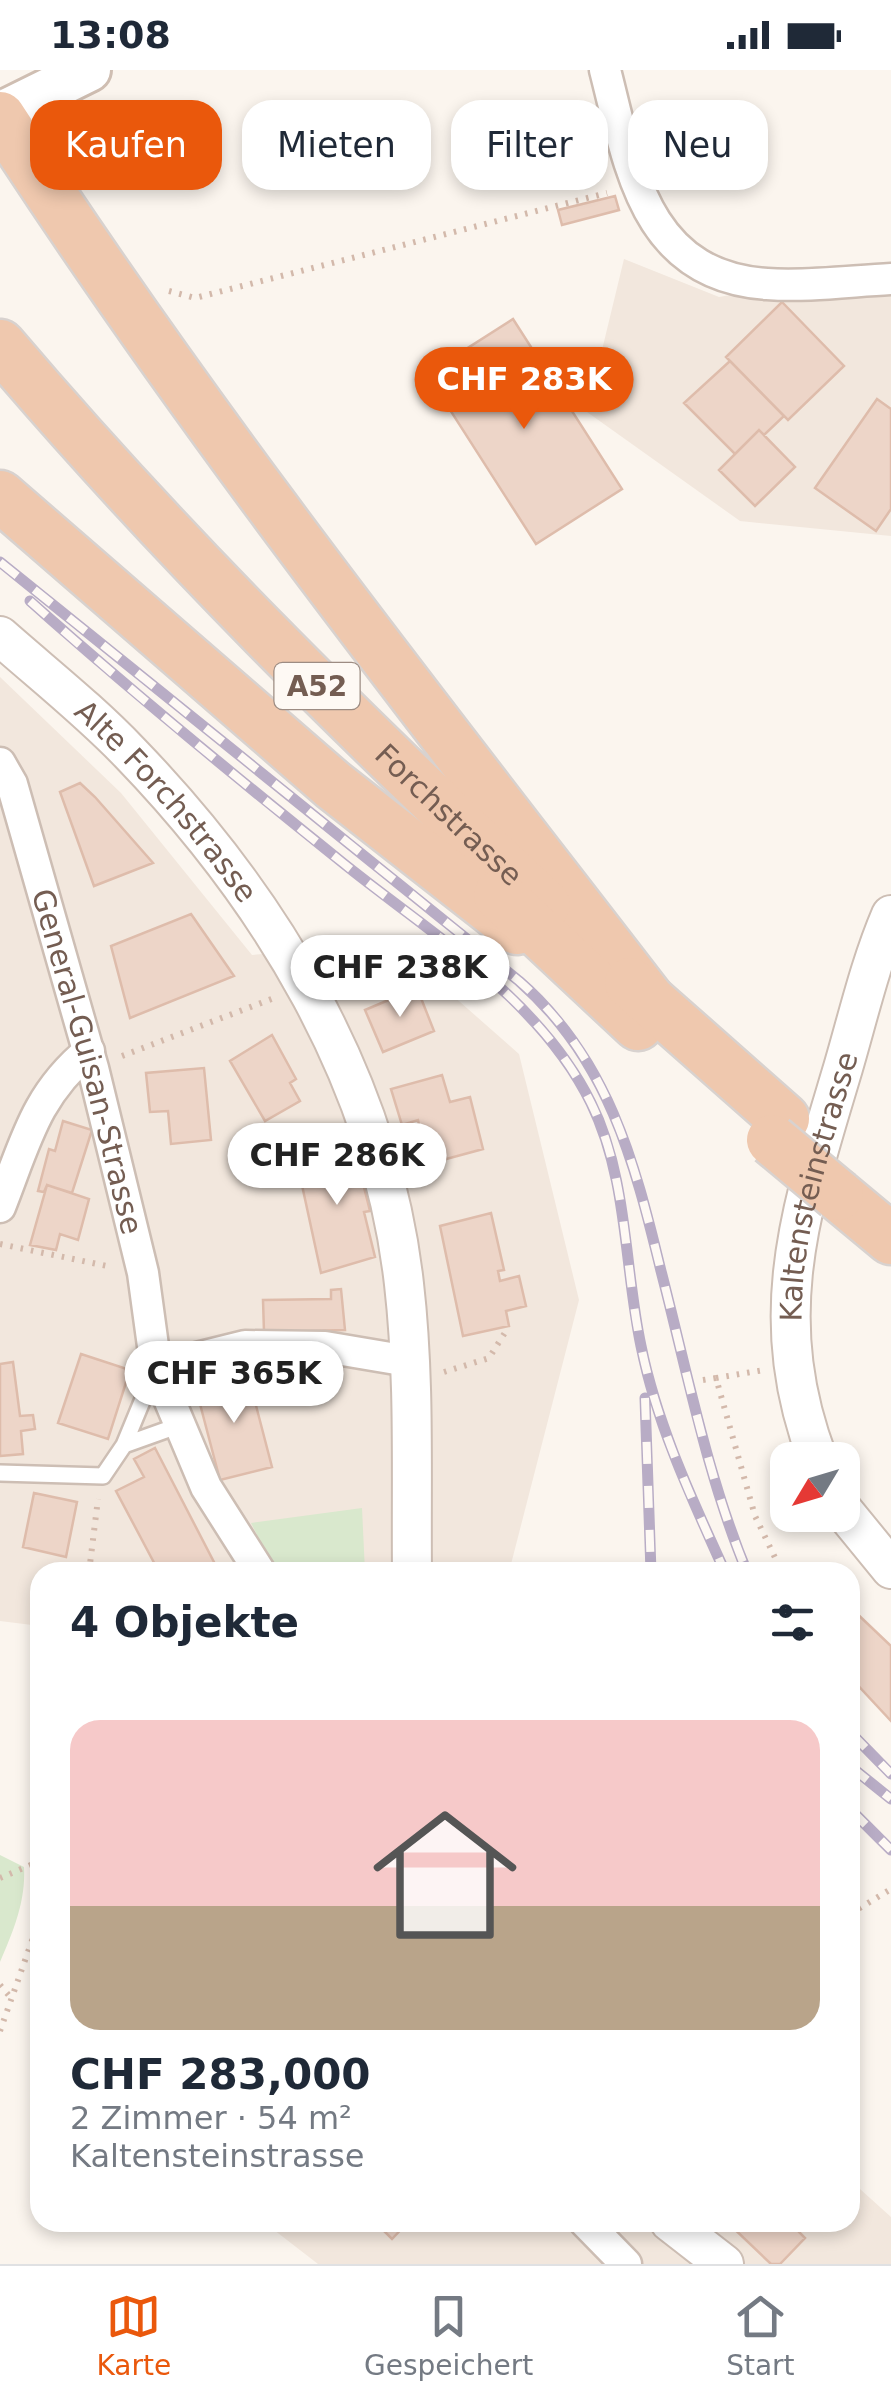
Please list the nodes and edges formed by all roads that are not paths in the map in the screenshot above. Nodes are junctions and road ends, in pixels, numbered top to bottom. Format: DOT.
graph roads {
  1 [pos="89,70"];
  2 [pos="605,70"];
  3 [pos="0,115"];
  4 [pos="891,279"];
  5 [pos="0,345"];
  6 [pos="0,384"];
  7 [pos="0,496"];
  8 [pos="0,636"];
  9 [pos="0,763"];
  10 [pos="891,915"];
  11 [pos="882,968"];
  12 [pos="638,1009"];
  13 [pos="91,1059"];
  14 [pos="841,1182"];
  15 [pos="891,1206"];
  16 [pos="0,1207"];
  17 [pos="891,1239"];
  18 [pos="156,1368"];
  19 [pos="421,1368"];
  20 [pos="180,1425"];
  21 [pos="811,1442"];
  22 [pos="124,1445"];
  23 [pos="0,1473"];
  24 [pos="860,1530"];
  25 [pos="254,1562"];
  26 [pos="412,1562"];
  27 [pos="891,1569"];
  28 [pos="595,2232"];
  29 [pos="683,2232"];
  30 [pos="626,2264"];
  31 [pos="724,2264"];
  1 -- 3 [label="main road"];
  2 -- 4 [label="street"];
  3 -- 12 [label="highway"];
  5 -- 12 [label="highway, Forchstrasse / A52"];
  6 -- 12 [label="highway, Forchstrasse / A52"];
  7 -- 12 [label="highway"];
  8 -- 19 [label="street, Alte Forchstrasse"];
  9 -- 13 [label="street, General-Guisan-Strasse"];
  10 -- 11 [label="street, Kaltensteinstrasse"];
  11 -- 21 [label="street, Kaltensteinstrasse"];
  12 -- 14 [label="highway, Forchstrasse / A52, bridge"];
  13 -- 16 [label="street"];
  13 -- 18 [label="street, General-Guisan-Strasse"];
  14 -- 15 [label="highway, Forchstrasse / A52"];
  14 -- 17 [label="highway, Forchstrasse / A52"];
  18 -- 19 [label="street"];
  18 -- 20 [label="street, General-Guisan-Strasse"];
  18 -- 22 [label="lane"];
  19 -- 26 [label="street, Alte Forchstrasse"];
  20 -- 22 [label="lane"];
  20 -- 25 [label="street, General-Guisan-Strasse"];
  22 -- 23 [label="lane"];
  24 -- 27 [label="street"];
  28 -- 30 [label="street"];
  29 -- 31 [label="street"];
}
